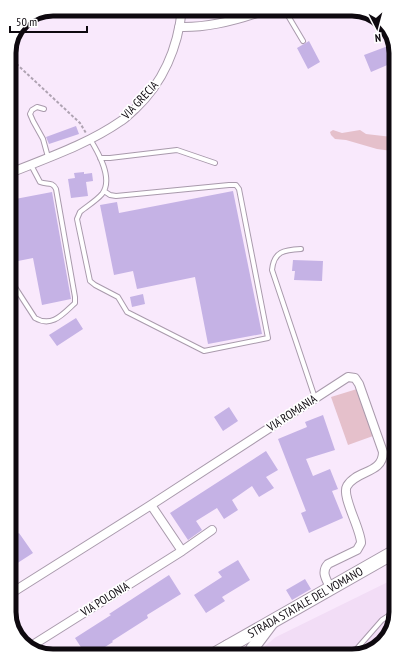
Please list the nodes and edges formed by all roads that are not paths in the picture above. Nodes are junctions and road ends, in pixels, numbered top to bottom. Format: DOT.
graph roads {
  1 [pos="181,16"];
  2 [pos="250,16"];
  3 [pos="288,16"];
  4 [pos="179,27"];
  5 [pos="302,41"];
  6 [pos="44,109"];
  7 [pos="90,139"];
  8 [pos="48,157"];
  9 [pos="100,158"];
  10 [pos="215,163"];
  11 [pos="30,165"];
  12 [pos="16,171"];
  13 [pos="104,191"];
  14 [pos="301,249"];
  15 [pos="16,288"];
  16 [pos="315,398"];
  17 [pos="151,505"];
  18 [pos="212,530"];
  19 [pos="182,550"];
  20 [pos="389,555"];
  21 [pos="330,587"];
  22 [pos="16,590"];
  23 [pos="389,616"];
  24 [pos="275,619"];
  25 [pos="35,644"];
  26 [pos="357,648"];
  27 [pos="235,649"];
  28 [pos="252,649"];
  1 -- 4 [label="street, VIA GRECIA"];
  2 -- 4 [label="street"];
  3 -- 5 [label="lane"];
  4 -- 7 [label="street, VIA GRECIA"];
  6 -- 8 [label="lane"];
  7 -- 8 [label="street, VIA GRECIA"];
  7 -- 9 [label="lane"];
  8 -- 11 [label="street, VIA GRECIA"];
  9 -- 10 [label="lane"];
  9 -- 13 [label="lane"];
  11 -- 12 [label="street, VIA GRECIA"];
  11 -- 15 [label="lane"];
  13 -- 13 [label="lane"];
  14 -- 16 [label="lane"];
  16 -- 17 [label="street, VIA ROMANIA"];
  16 -- 21 [label="street, VIA ROMANIA"];
  17 -- 19 [label="street"];
  17 -- 22 [label="street, VIA ROMANIA"];
  18 -- 19 [label="street, VIA POLONIA"];
  19 -- 25 [label="street, VIA POLONIA"];
  20 -- 21 [label="main road, STRADA STATALE DEL VOMANO"];
  21 -- 24 [label="main road, STRADA STATALE DEL VOMANO"];
  23 -- 26 [label="lane"];
  24 -- 27 [label="main road, STRADA STATALE DEL VOMANO"];
  24 -- 28 [label="main road"];
}
